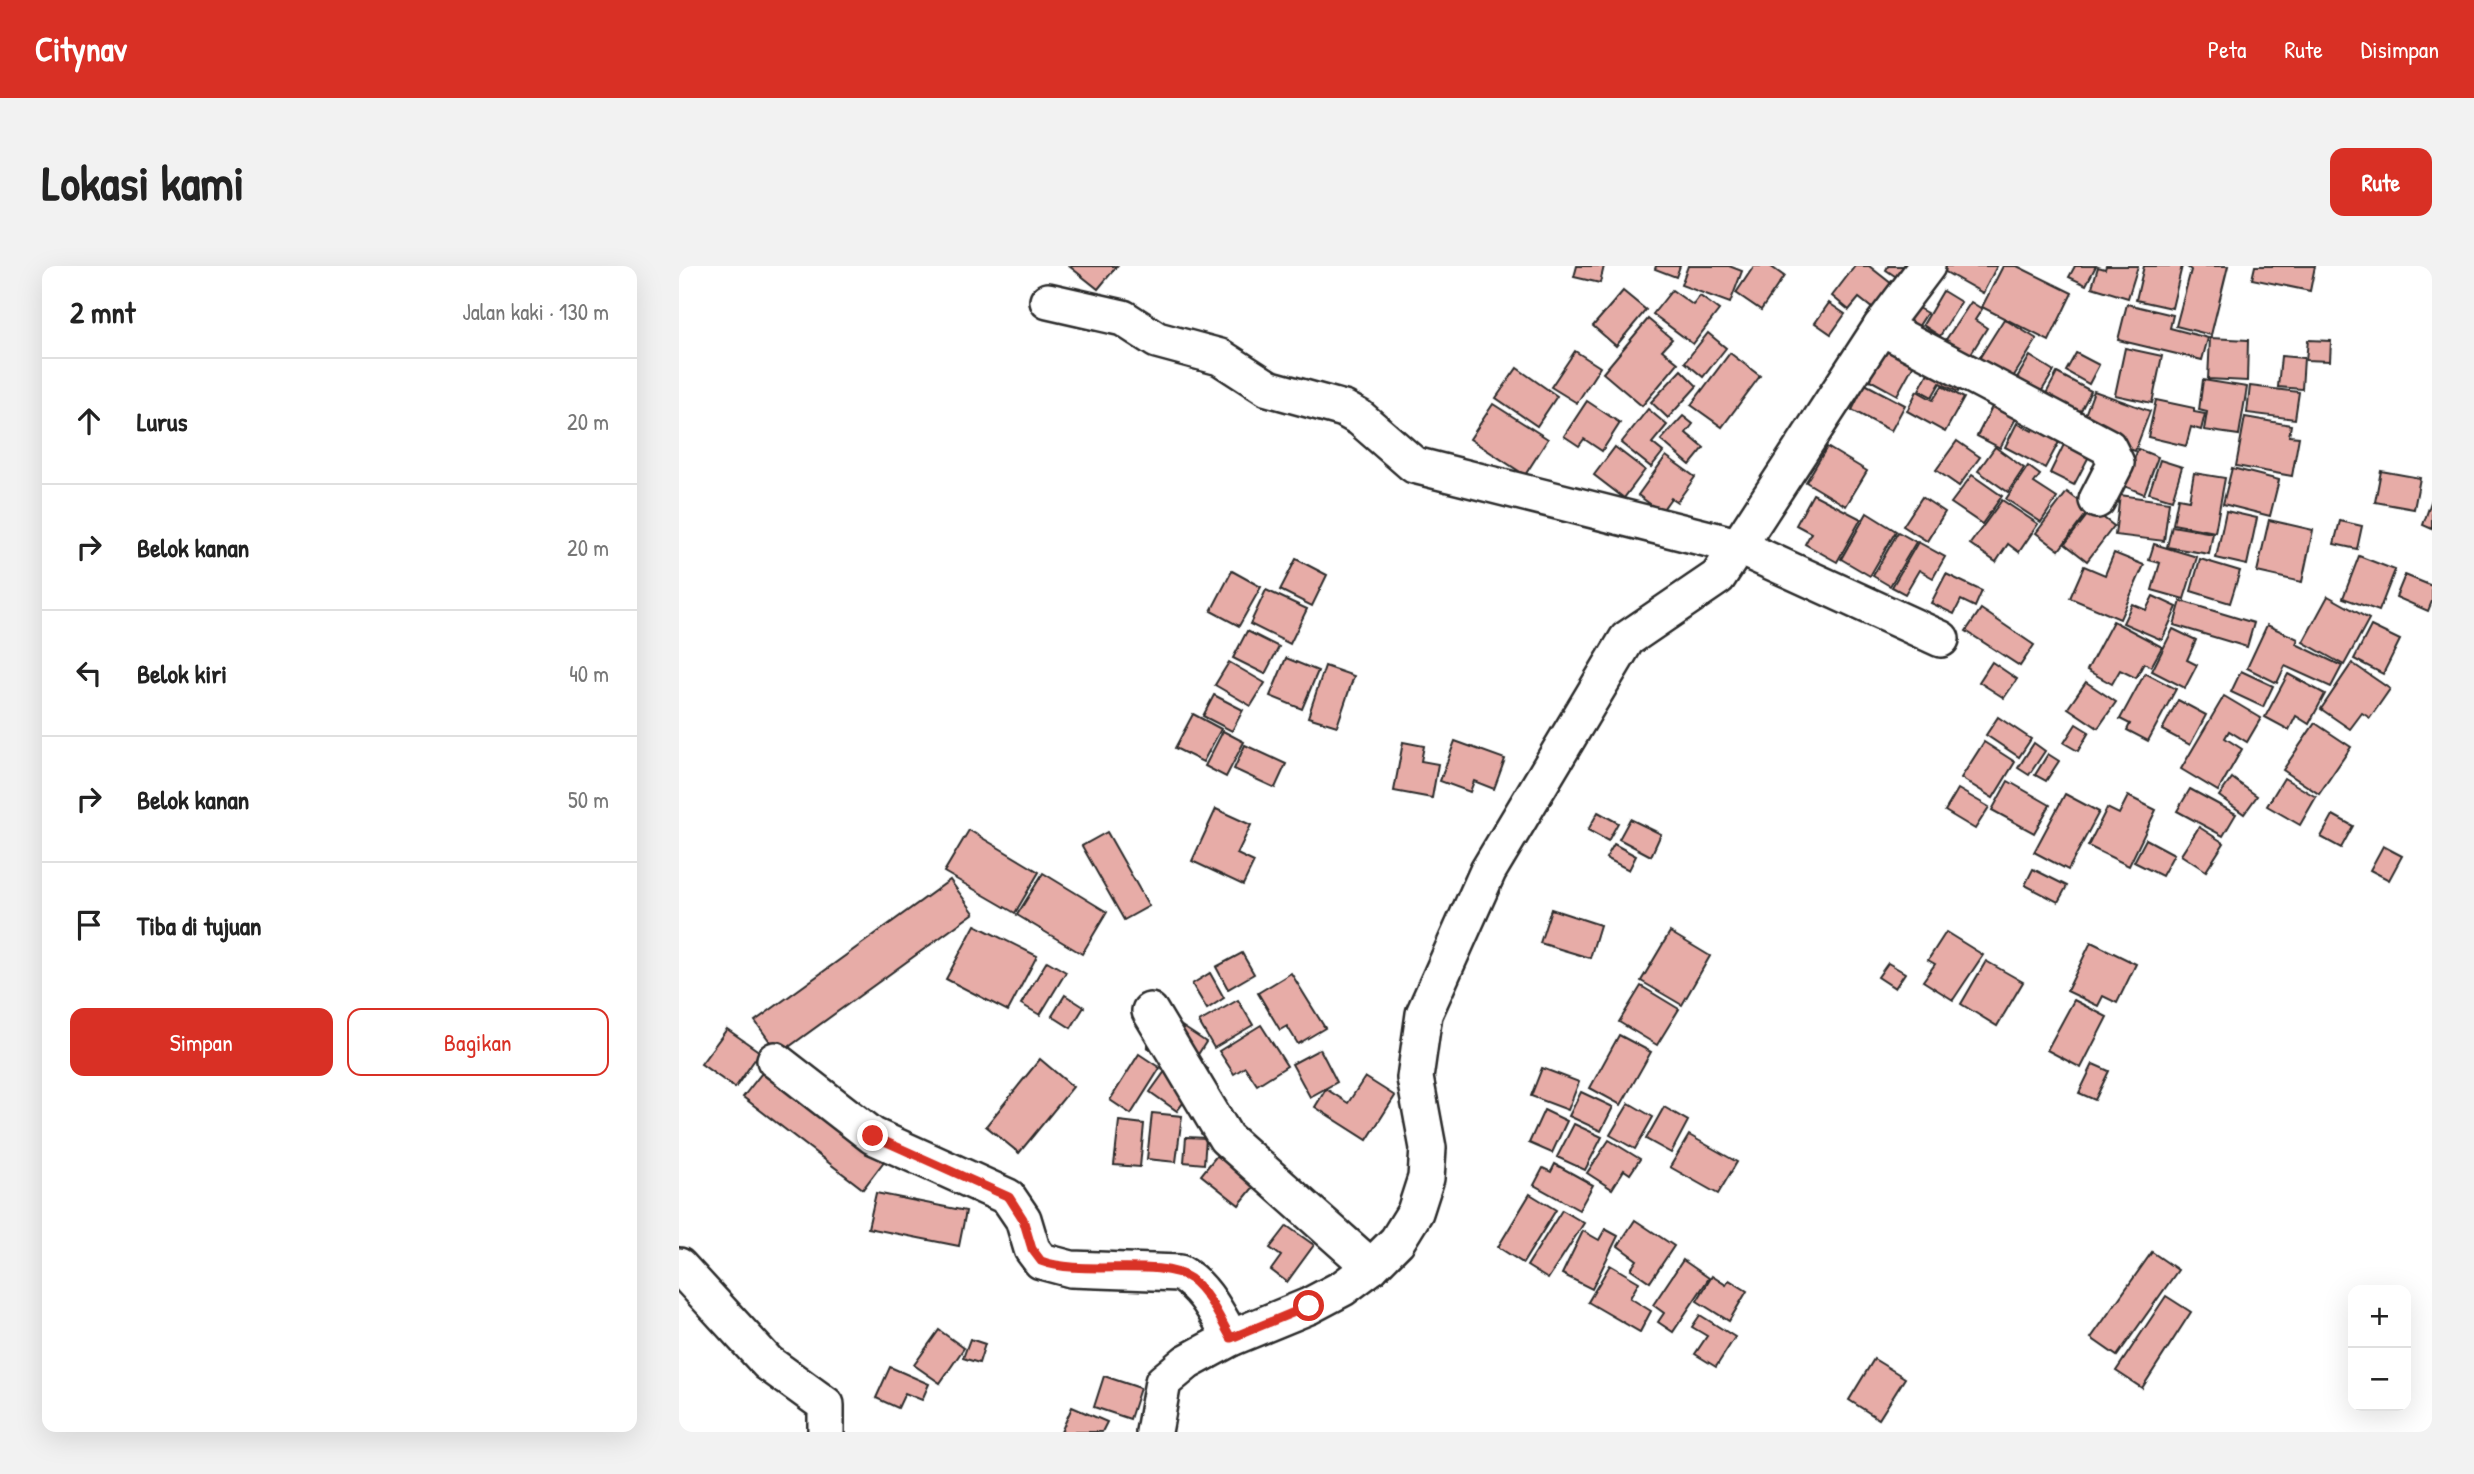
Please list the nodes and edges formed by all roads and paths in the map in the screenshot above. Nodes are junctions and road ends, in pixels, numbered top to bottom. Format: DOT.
graph roads {
  1 [pos="1927,266"];
  2 [pos="1048,301"];
  3 [pos="1881,327"];
  4 [pos="2097,500"];
  5 [pos="1737,546"];
  6 [pos="1941,639"];
  7 [pos="1150,1010"];
  8 [pos="775,1060"];
  9 [pos="679,1266"];
  10 [pos="1371,1267"];
  11 [pos="1231,1338"];
  12 [pos="826,1432"];
  13 [pos="1154,1432"];
  1 -- 3 [label="street"];
  2 -- 5 [label="street"];
  3 -- 4 [label="street"];
  3 -- 5 [label="street"];
  5 -- 6 [label="street"];
  5 -- 10 [label="street"];
  7 -- 10 [label="street"];
  8 -- 11 [label="street"];
  9 -- 12 [label="street"];
  10 -- 11 [label="street"];
  11 -- 13 [label="street"];
}
